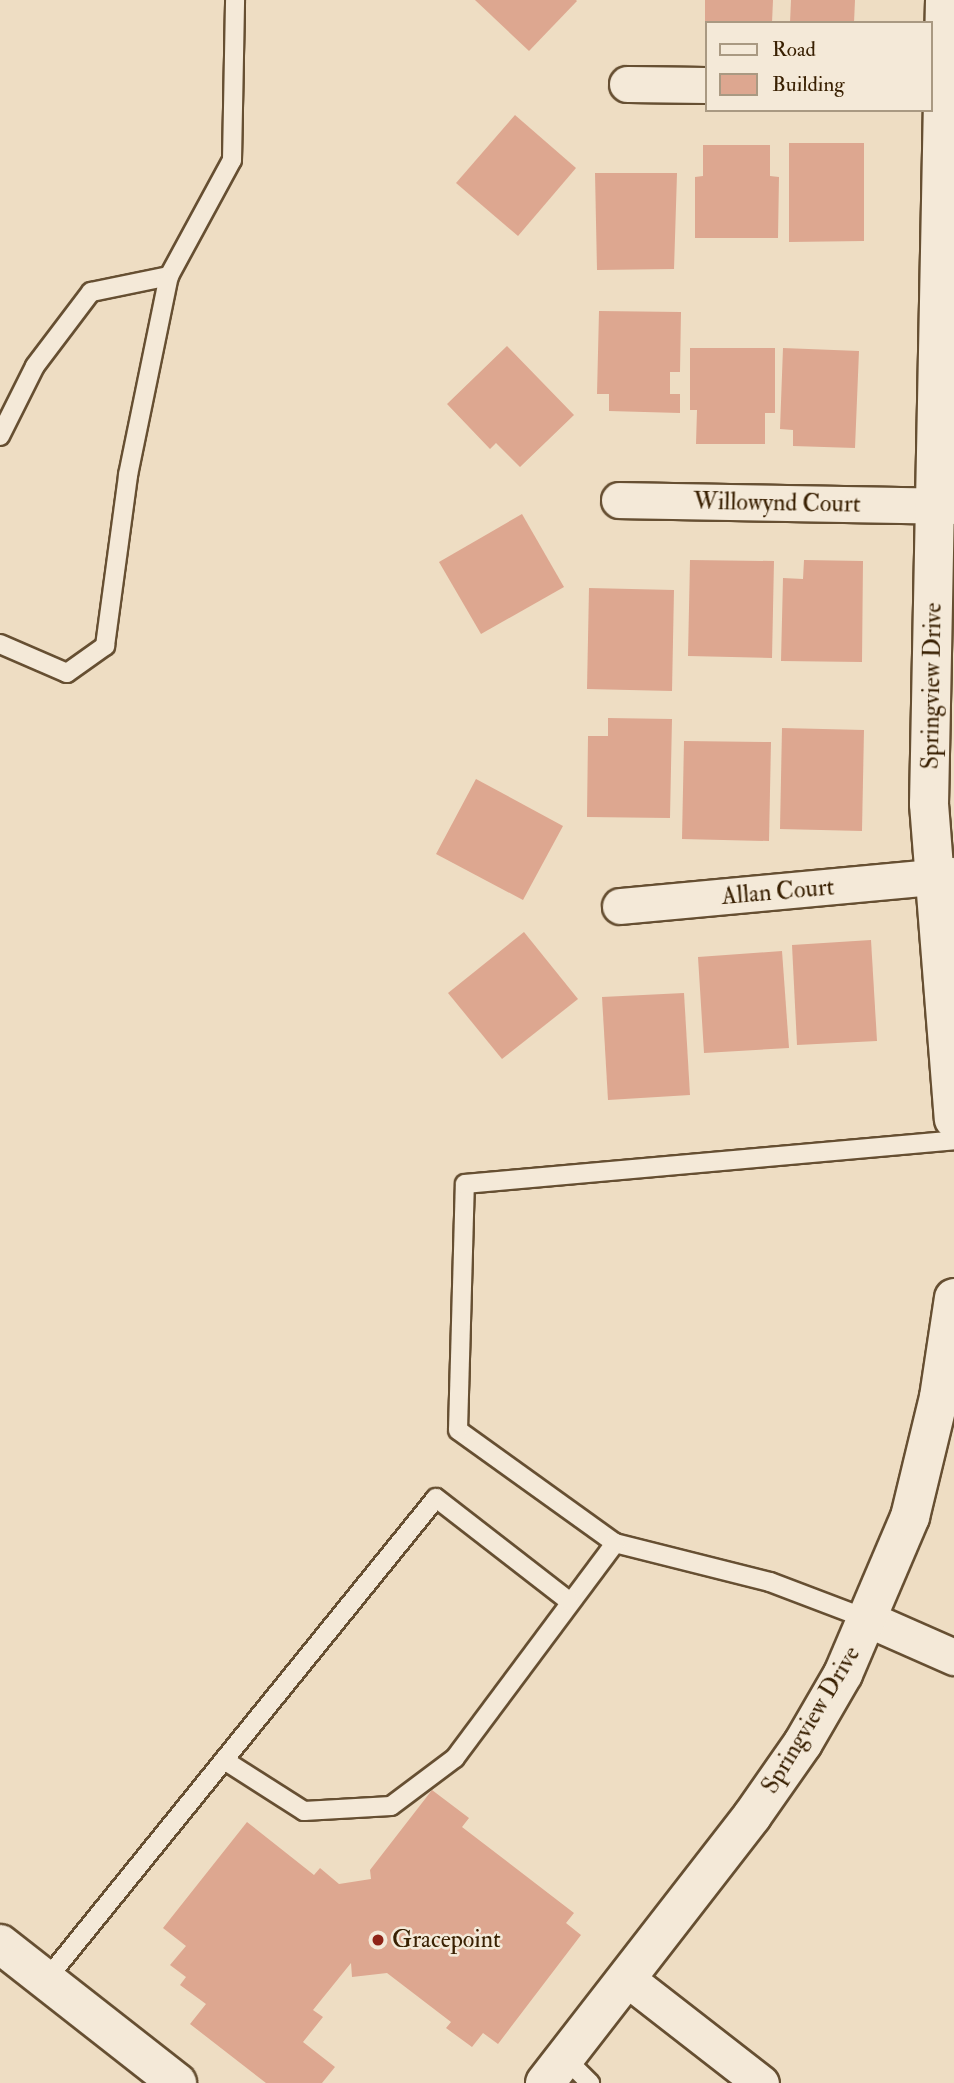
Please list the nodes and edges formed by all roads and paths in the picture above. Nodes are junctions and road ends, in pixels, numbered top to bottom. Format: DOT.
graph roads {
  1 [pos="234,0"];
  2 [pos="945,0"];
  3 [pos="627,84"];
  4 [pos="706,85"];
  5 [pos="943,90"];
  6 [pos="169,276"];
  7 [pos="0,436"];
  8 [pos="619,500"];
  9 [pos="945,506"];
  10 [pos="0,644"];
  11 [pos="944,877"];
  12 [pos="620,906"];
  13 [pos="954,1119"];
  14 [pos="954,1140"];
  15 [pos="954,1298"];
  16 [pos="615,1543"];
  17 [pos="569,1601"];
  18 [pos="870,1620"];
  19 [pos="954,1657"];
  20 [pos="224,1760"];
  21 [pos="0,1944"];
  22 [pos="626,1978"];
  23 [pos="46,1980"];
  24 [pos="566,2074"];
  25 [pos="177,2083"];
  26 [pos="761,2083"];
  1 -- 6 [label="lane"];
  2 -- 5 [label="street, Springview Drive"];
  3 -- 4 [label="street"];
  5 -- 9 [label="street, Springview Drive"];
  6 -- 7 [label="lane"];
  6 -- 10 [label="lane"];
  8 -- 9 [label="street, Willowynd Court"];
  9 -- 11 [label="street, Springview Drive"];
  11 -- 12 [label="street, Allan Court"];
  11 -- 13 [label="street, Springview Drive"];
  14 -- 16 [label="lane"];
  15 -- 18 [label="street, Springview Drive"];
  16 -- 17 [label="lane"];
  16 -- 18 [label="lane"];
  17 -- 20 [label="lane"];
  17 -- 20 [label="lane"];
  18 -- 19 [label="street"];
  18 -- 22 [label="street, Springview Drive"];
  20 -- 23 [label="lane"];
  21 -- 23 [label="street"];
  22 -- 24 [label="street, Springview Drive"];
  22 -- 26 [label="street"];
  23 -- 25 [label="street"];
}
